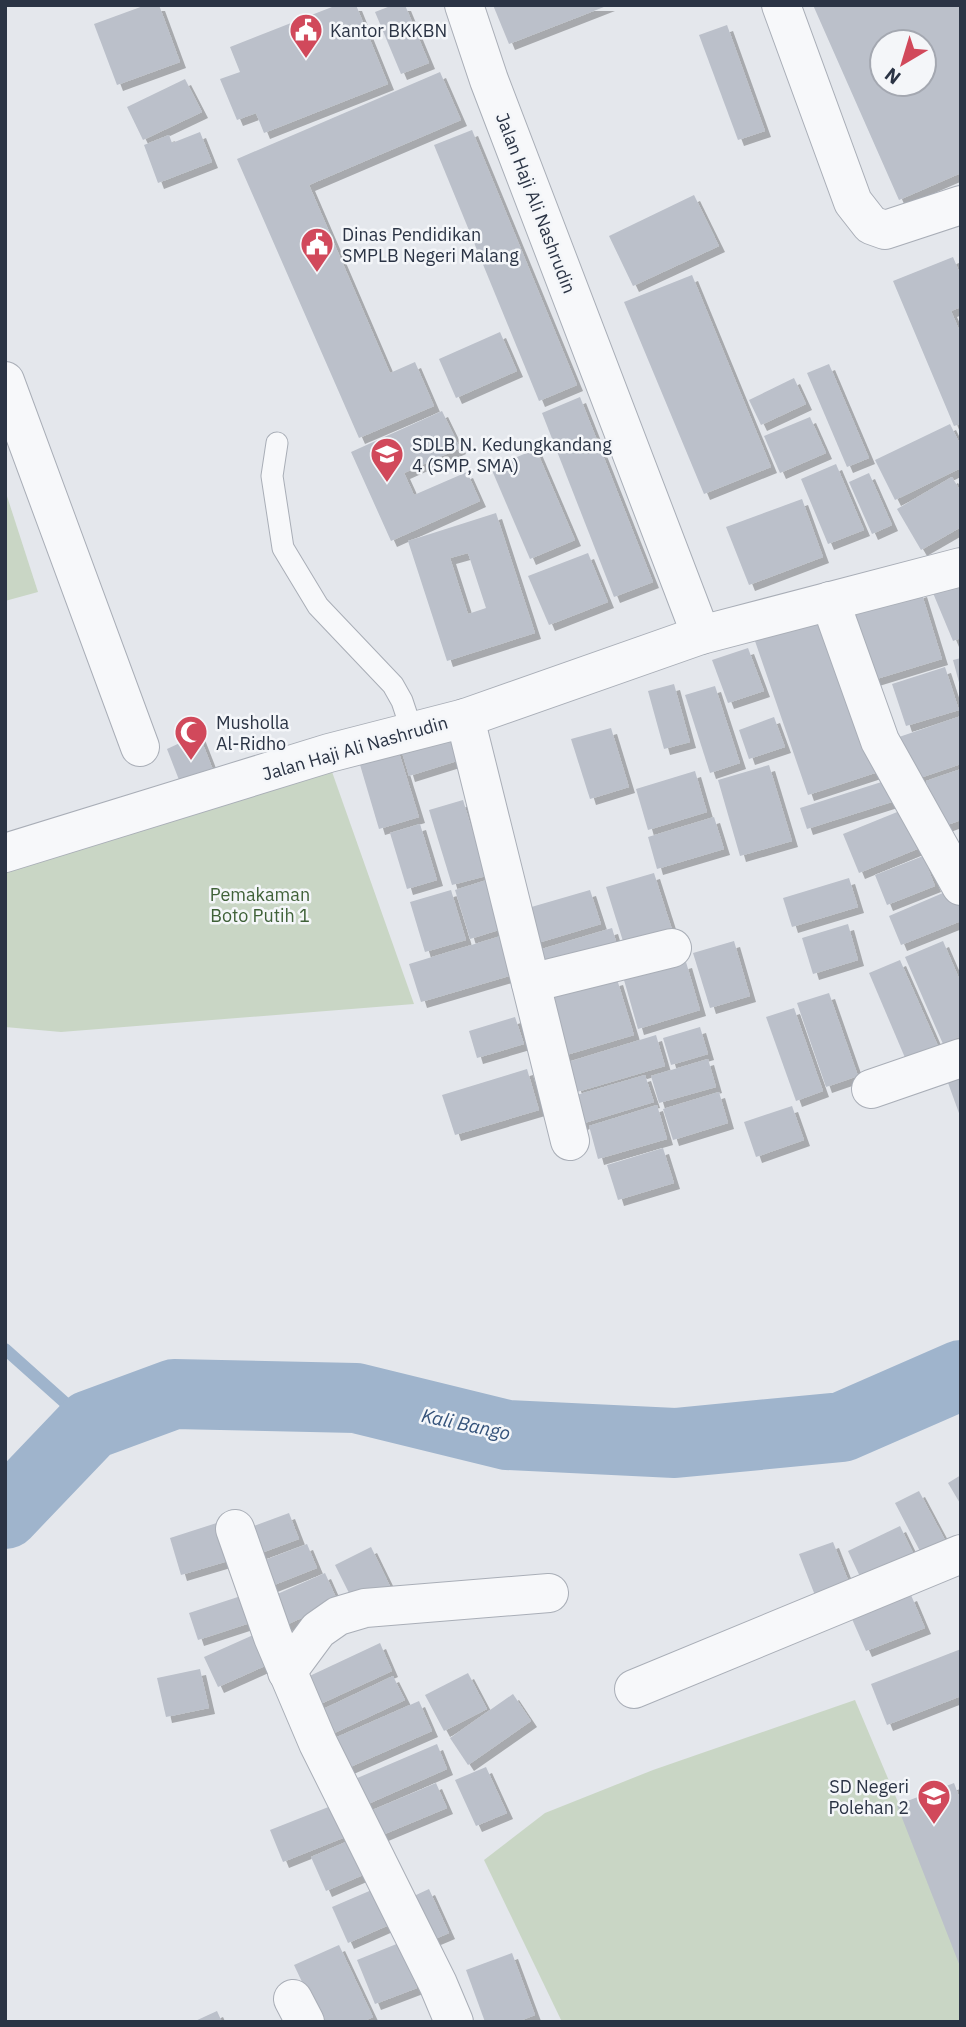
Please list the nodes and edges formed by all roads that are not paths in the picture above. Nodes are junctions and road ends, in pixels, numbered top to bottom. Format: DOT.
graph roads {
  1 [pos="464,5"];
  2 [pos="781,5"];
  3 [pos="961,205"];
  4 [pos="5,381"];
  5 [pos="277,443"];
  6 [pos="961,567"];
  7 [pos="830,601"];
  8 [pos="701,635"];
  9 [pos="465,718"];
  10 [pos="412,731"];
  11 [pos="140,747"];
  12 [pos="5,853"];
  13 [pos="961,886"];
  14 [pos="672,948"];
  15 [pos="531,983"];
  16 [pos="961,1058"];
  17 [pos="871,1088"];
  18 [pos="570,1141"];
  19 [pos="235,1529"];
  20 [pos="961,1554"];
  21 [pos="548,1593"];
  22 [pos="288,1671"];
  23 [pos="634,1689"];
  24 [pos="454,2022"];
  1 -- 8 [label="street, Jalan Haji Ali Nashrudin"];
  2 -- 3 [label="street"];
  4 -- 11 [label="street"];
  5 -- 10 [label="lane"];
  6 -- 7 [label="street, Jalan Haji Ali Nashrudin"];
  7 -- 8 [label="street, Jalan Haji Ali Nashrudin"];
  7 -- 13 [label="street"];
  8 -- 9 [label="street, Jalan Haji Ali Nashrudin"];
  9 -- 10 [label="street, Jalan Haji Ali Nashrudin"];
  9 -- 15 [label="street"];
  10 -- 12 [label="street, Jalan Haji Ali Nashrudin"];
  14 -- 15 [label="street"];
  15 -- 18 [label="street"];
  16 -- 17 [label="street"];
  19 -- 22 [label="street"];
  20 -- 23 [label="street"];
  21 -- 22 [label="street"];
  22 -- 24 [label="street"];
}
